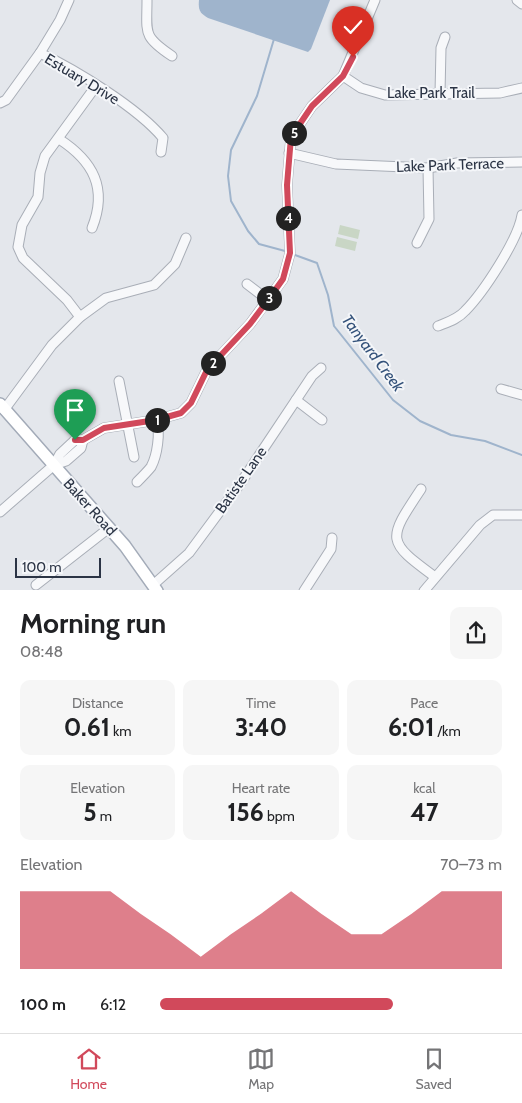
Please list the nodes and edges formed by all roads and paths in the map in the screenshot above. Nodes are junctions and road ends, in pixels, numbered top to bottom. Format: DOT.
graph roads {
  1 [pos="69,0"];
  2 [pos="147,0"];
  3 [pos="375,0"];
  4 [pos="517,0"];
  5 [pos="522,4"];
  6 [pos="445,37"];
  7 [pos="40,53"];
  8 [pos="172,56"];
  9 [pos="343,76"];
  10 [pos="96,86"];
  11 [pos="522,88"];
  12 [pos="440,92"];
  13 [pos="0,103"];
  14 [pos="59,138"];
  15 [pos="160,152"];
  16 [pos="290,153"];
  17 [pos="522,162"];
  18 [pos="428,168"];
  19 [pos="522,216"];
  20 [pos="92,228"];
  21 [pos="186,238"];
  22 [pos="417,243"];
  23 [pos="247,284"];
  24 [pos="268,300"];
  25 [pos="80,317"];
  26 [pos="438,326"];
  27 [pos="321,368"];
  28 [pos="119,381"];
  29 [pos="501,389"];
  30 [pos="522,395"];
  31 [pos="296,400"];
  32 [pos="2,407"];
  33 [pos="156,420"];
  34 [pos="322,420"];
  35 [pos="126,425"];
  36 [pos="134,457"];
  37 [pos="54,465"];
  38 [pos="137,482"];
  39 [pos="421,489"];
  40 [pos="0,512"];
  41 [pos="522,514"];
  42 [pos="109,528"];
  43 [pos="332,538"];
  44 [pos="435,577"];
  45 [pos="36,585"];
  46 [pos="155,588"];
  47 [pos="304,590"];
  48 [pos="424,590"];
  1 -- 7 [label="street"];
  2 -- 8 [label="street"];
  3 -- 9 [label="street"];
  4 -- 5 [label="street"];
  6 -- 12 [label="street"];
  7 -- 10 [label="street, Estuary Drive"];
  7 -- 13 [label="street, Estuary Drive"];
  9 -- 12 [label="street, Lake Park Trail"];
  9 -- 16 [label="street"];
  10 -- 14 [label="street"];
  10 -- 15 [label="street, Estuary Drive"];
  11 -- 12 [label="street, Lake Park Trail"];
  14 -- 20 [label="street"];
  14 -- 25 [label="street"];
  16 -- 18 [label="street, Lake Park Terrace"];
  16 -- 24 [label="street"];
  17 -- 18 [label="street, Lake Park Terrace"];
  18 -- 22 [label="street"];
  19 -- 26 [label="street"];
  21 -- 25 [label="street"];
  23 -- 24 [label="street"];
  24 -- 33 [label="street"];
  25 -- 32 [label="street"];
  27 -- 31 [label="street, Batiste Lane"];
  28 -- 35 [label="street"];
  29 -- 30 [label="street"];
  31 -- 34 [label="street"];
  31 -- 46 [label="street, Batiste Lane"];
  32 -- 37 [label="main road, Baker Road"];
  33 -- 35 [label="street"];
  33 -- 38 [label="street"];
  35 -- 36 [label="street"];
  35 -- 37 [label="street"];
  37 -- 40 [label="street"];
  37 -- 42 [label="main road, Baker Road"];
  39 -- 44 [label="street"];
  41 -- 44 [label="street"];
  42 -- 45 [label="street"];
  42 -- 46 [label="main road, Baker Road"];
  43 -- 47 [label="street"];
  44 -- 48 [label="street"];
}
